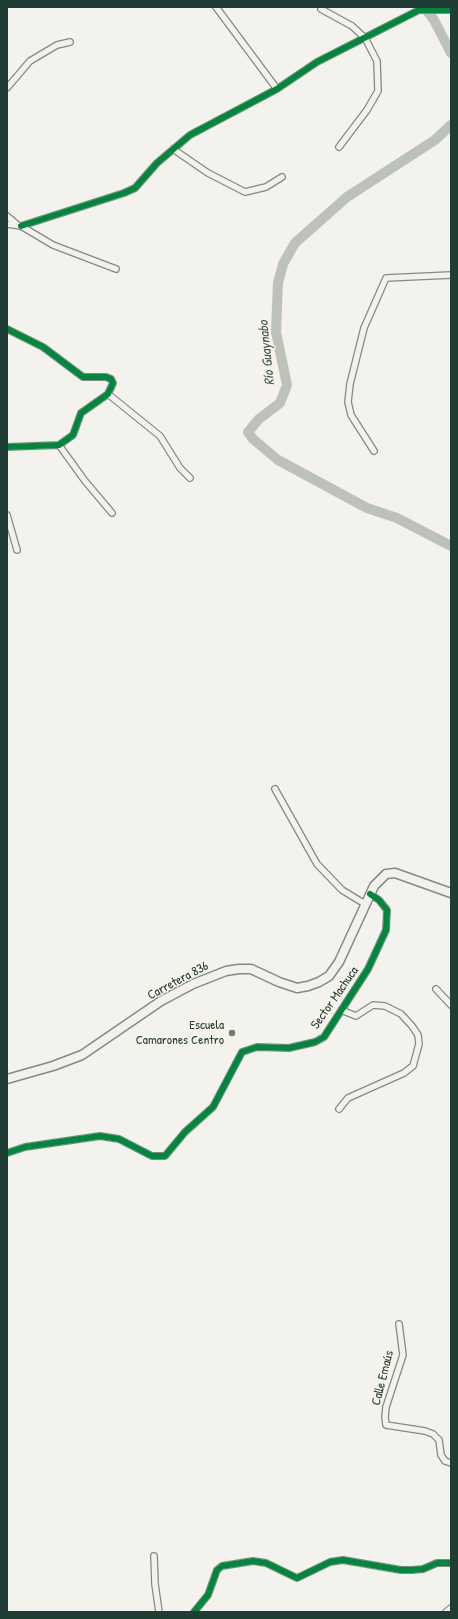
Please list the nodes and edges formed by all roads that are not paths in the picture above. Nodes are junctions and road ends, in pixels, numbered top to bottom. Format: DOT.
graph roads {
  1 [pos="216,7"];
  2 [pos="321,9"];
  3 [pos="451,10"];
  4 [pos="365,38"];
  5 [pos="70,42"];
  6 [pos="7,88"];
  7 [pos="277,89"];
  8 [pos="339,147"];
  9 [pos="173,149"];
  10 [pos="282,177"];
  11 [pos="7,216"];
  12 [pos="7,224"];
  13 [pos="20,226"];
  14 [pos="116,269"];
  15 [pos="451,275"];
  16 [pos="7,329"];
  17 [pos="108,394"];
  18 [pos="59,445"];
  19 [pos="7,447"];
  20 [pos="374,451"];
  21 [pos="190,478"];
  22 [pos="112,513"];
  23 [pos="7,515"];
  24 [pos="17,550"];
  25 [pos="275,789"];
  26 [pos="451,893"];
  27 [pos="370,894"];
  28 [pos="366,904"];
  29 [pos="436,989"];
  30 [pos="451,1005"];
  31 [pos="341,1010"];
  32 [pos="7,1079"];
  33 [pos="339,1109"];
  34 [pos="7,1153"];
  35 [pos="399,1324"];
  36 [pos="451,1464"];
  37 [pos="154,1556"];
  38 [pos="451,1562"];
  39 [pos="451,1608"];
  40 [pos="159,1612"];
  41 [pos="194,1612"];
  42 [pos="446,1612"];
  1 -- 7 [label="street"];
  2 -- 4 [label="street"];
  3 -- 4 [label="street"];
  4 -- 7 [label="street"];
  4 -- 8 [label="street"];
  5 -- 6 [label="street"];
  7 -- 9 [label="street"];
  9 -- 10 [label="street"];
  9 -- 13 [label="street"];
  11 -- 13 [label="street"];
  12 -- 13 [label="street"];
  13 -- 14 [label="street"];
  15 -- 20 [label="street"];
  16 -- 17 [label="street"];
  17 -- 18 [label="street"];
  17 -- 21 [label="street"];
  18 -- 19 [label="street"];
  18 -- 22 [label="street"];
  23 -- 24 [label="street"];
  25 -- 28 [label="street"];
  26 -- 27 [label="street, Carretera 836"];
  27 -- 28 [label="street, Carretera 836"];
  27 -- 31 [label="street, Sector Machuca"];
  28 -- 32 [label="street, Carretera 836"];
  29 -- 30 [label="street"];
  31 -- 33 [label="street"];
  31 -- 34 [label="street, Sector Machuca"];
  35 -- 36 [label="street, Calle Emaús"];
  37 -- 40 [label="street"];
  38 -- 41 [label="street"];
  39 -- 42 [label="street"];
}
